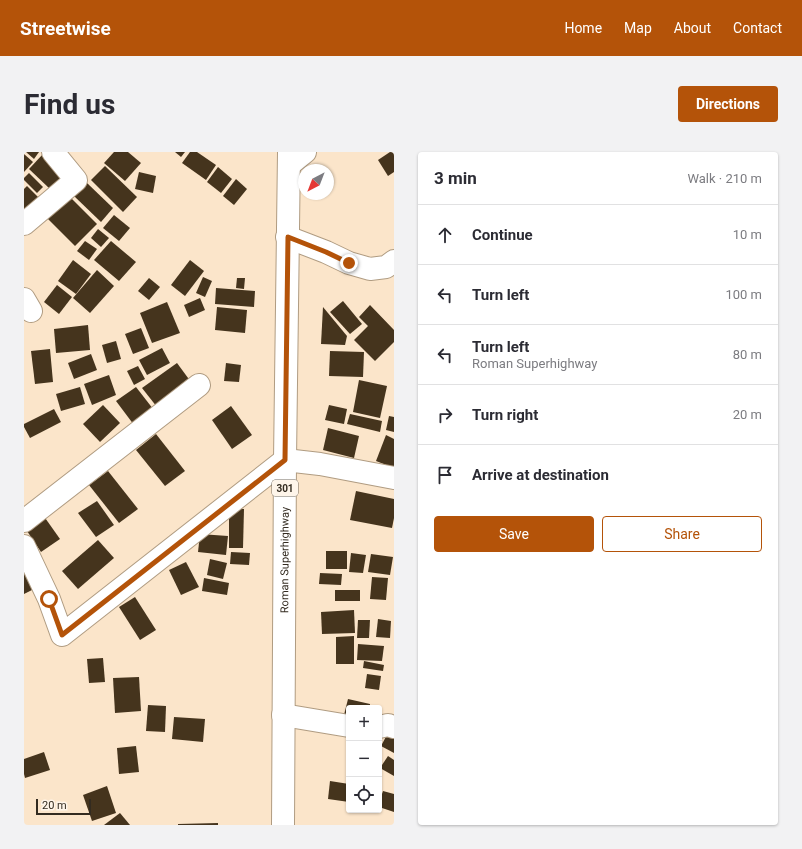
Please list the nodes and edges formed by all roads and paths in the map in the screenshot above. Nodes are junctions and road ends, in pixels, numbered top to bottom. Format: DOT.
graph roads {
  1 [pos="53,152"];
  2 [pos="294,156"];
  3 [pos="24,224"];
  4 [pos="288,237"];
  5 [pos="394,261"];
  6 [pos="199,385"];
  7 [pos="285,460"];
  8 [pos="394,478"];
  9 [pos="24,521"];
  10 [pos="24,546"];
  11 [pos="283,715"];
  12 [pos="346,726"];
  13 [pos="382,726"];
  14 [pos="394,727"];
  15 [pos="283,825"];
  1 -- 3 [label="street"];
  2 -- 4 [label="street, Roman Superhighway / 301"];
  4 -- 5 [label="street"];
  4 -- 7 [label="street, Roman Superhighway / 301"];
  6 -- 9 [label="street"];
  7 -- 8 [label="street"];
  7 -- 10 [label="street"];
  7 -- 11 [label="street, Roman Superhighway / 301"];
  11 -- 12 [label="street"];
  11 -- 15 [label="street, Roman Superhighway / 301"];
  13 -- 14 [label="street"];
}
